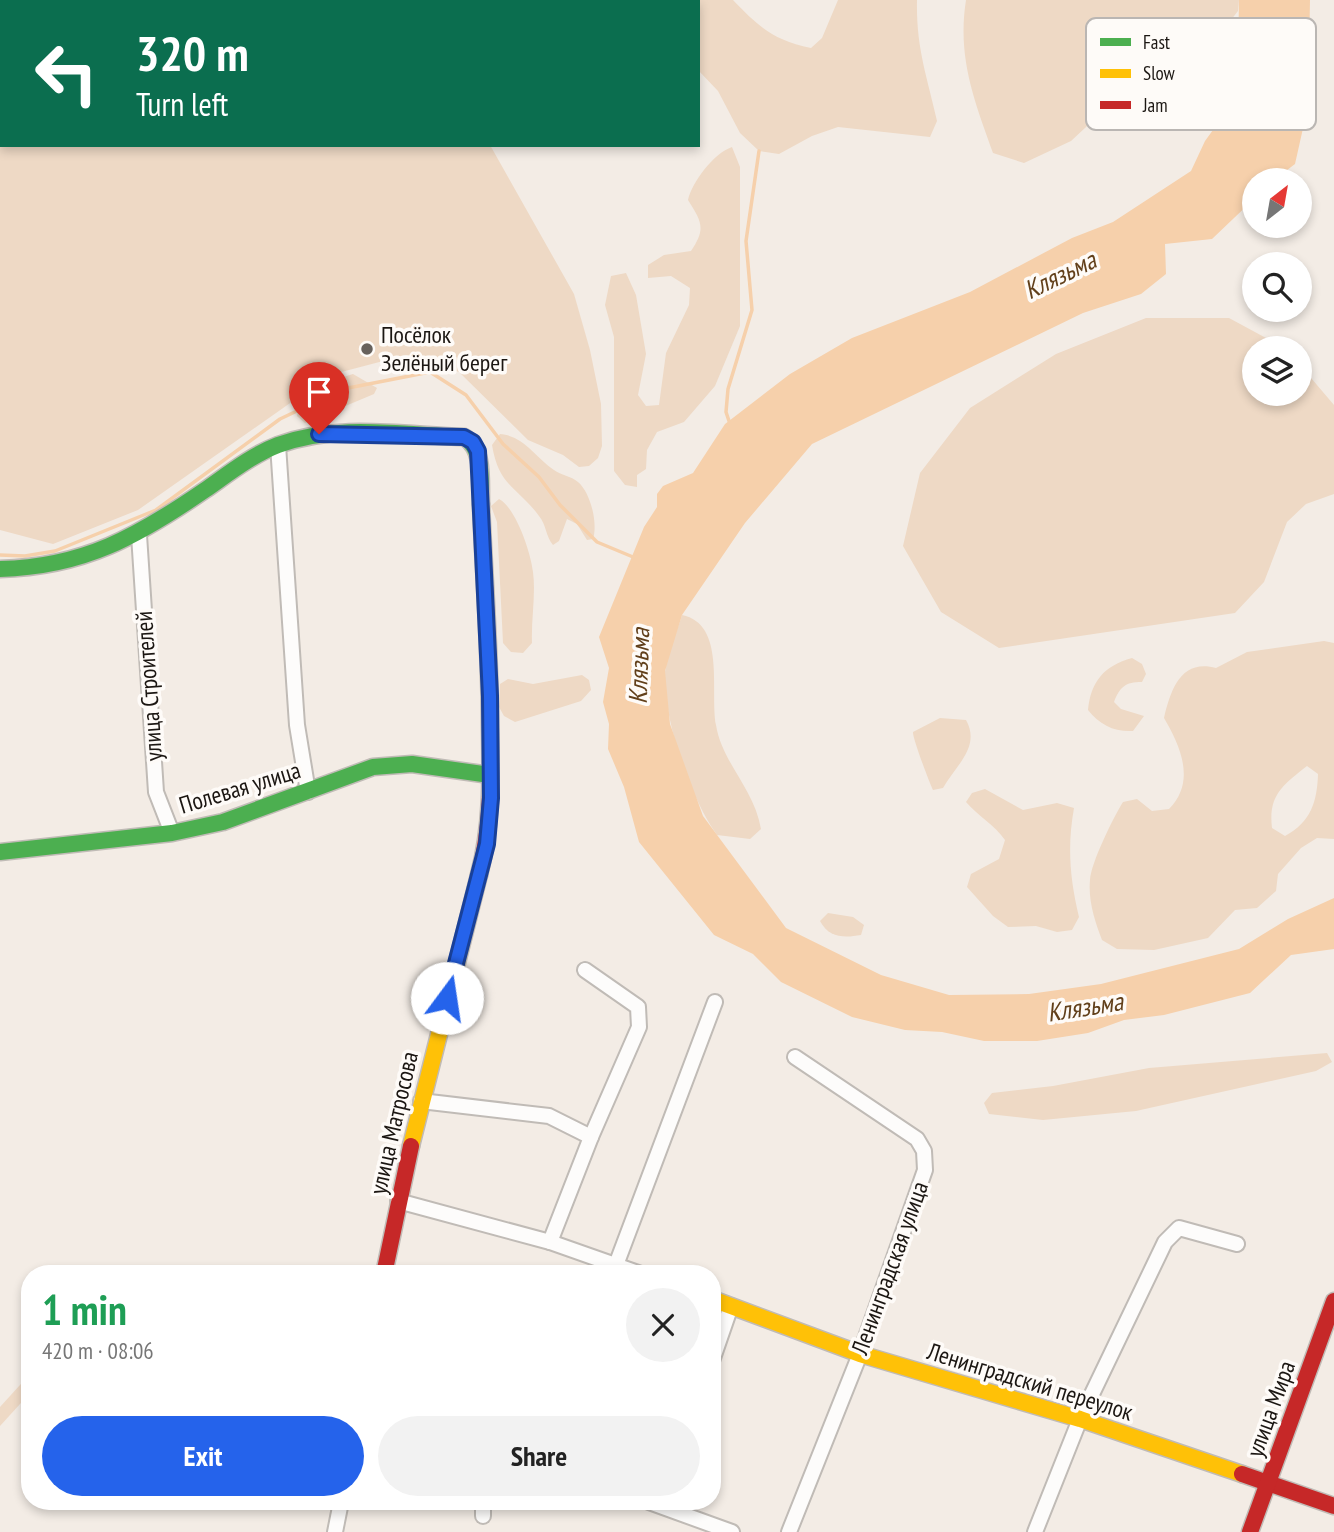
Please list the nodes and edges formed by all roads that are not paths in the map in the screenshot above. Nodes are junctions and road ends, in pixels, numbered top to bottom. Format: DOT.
graph roads {
  1 [pos="278,445"];
  2 [pos="139,536"];
  3 [pos="0,569"];
  4 [pos="490,775"];
  5 [pos="308,792"];
  6 [pos="172,833"];
  7 [pos="0,852"];
  8 [pos="585,970"];
  9 [pos="715,1002"];
  10 [pos="795,1057"];
  11 [pos="421,1101"];
  12 [pos="591,1137"];
  13 [pos="398,1201"];
  14 [pos="550,1242"];
  15 [pos="1237,1244"];
  16 [pos="386,1265"];
  17 [pos="616,1265"];
  18 [pos="1334,1301"];
  19 [pos="721,1302"];
  20 [pos="731,1306"];
  21 [pos="721,1335"];
  22 [pos="860,1354"];
  23 [pos="1080,1419"];
  24 [pos="1268,1485"];
  25 [pos="1334,1506"];
  26 [pos="339,1510"];
  27 [pos="677,1510"];
  28 [pos="335,1532"];
  29 [pos="732,1532"];
  30 [pos="789,1532"];
  31 [pos="1035,1532"];
  32 [pos="1250,1532"];
  1 -- 2 [label="street"];
  1 -- 4 [label="street, улица Матросова"];
  1 -- 5 [label="street"];
  2 -- 3 [label="street"];
  2 -- 6 [label="street, улица Строителей"];
  4 -- 5 [label="street, Полевая улица"];
  4 -- 11 [label="street, улица Матросова"];
  5 -- 6 [label="street, Полевая улица"];
  6 -- 7 [label="street, Полевая улица"];
  8 -- 12 [label="street"];
  9 -- 17 [label="street"];
  10 -- 22 [label="street, Ленинградская улица"];
  11 -- 12 [label="street"];
  11 -- 13 [label="street, улица Матросова"];
  12 -- 14 [label="street"];
  13 -- 14 [label="street"];
  13 -- 16 [label="street, улица Матросова"];
  14 -- 17 [label="street"];
  15 -- 23 [label="street"];
  18 -- 24 [label="street, улица Мира"];
  19 -- 20 [label="street, Ленинградский переулок"];
  20 -- 21 [label="street"];
  20 -- 22 [label="street, Ленинградский переулок"];
  22 -- 23 [label="street, Ленинградский переулок"];
  22 -- 30 [label="street, Ленинградская улица"];
  23 -- 24 [label="street, Ленинградский переулок"];
  23 -- 31 [label="street"];
  24 -- 25 [label="street, Ленинградский переулок"];
  24 -- 32 [label="street, улица Мира"];
  26 -- 28 [label="street"];
  27 -- 29 [label="street"];
}
